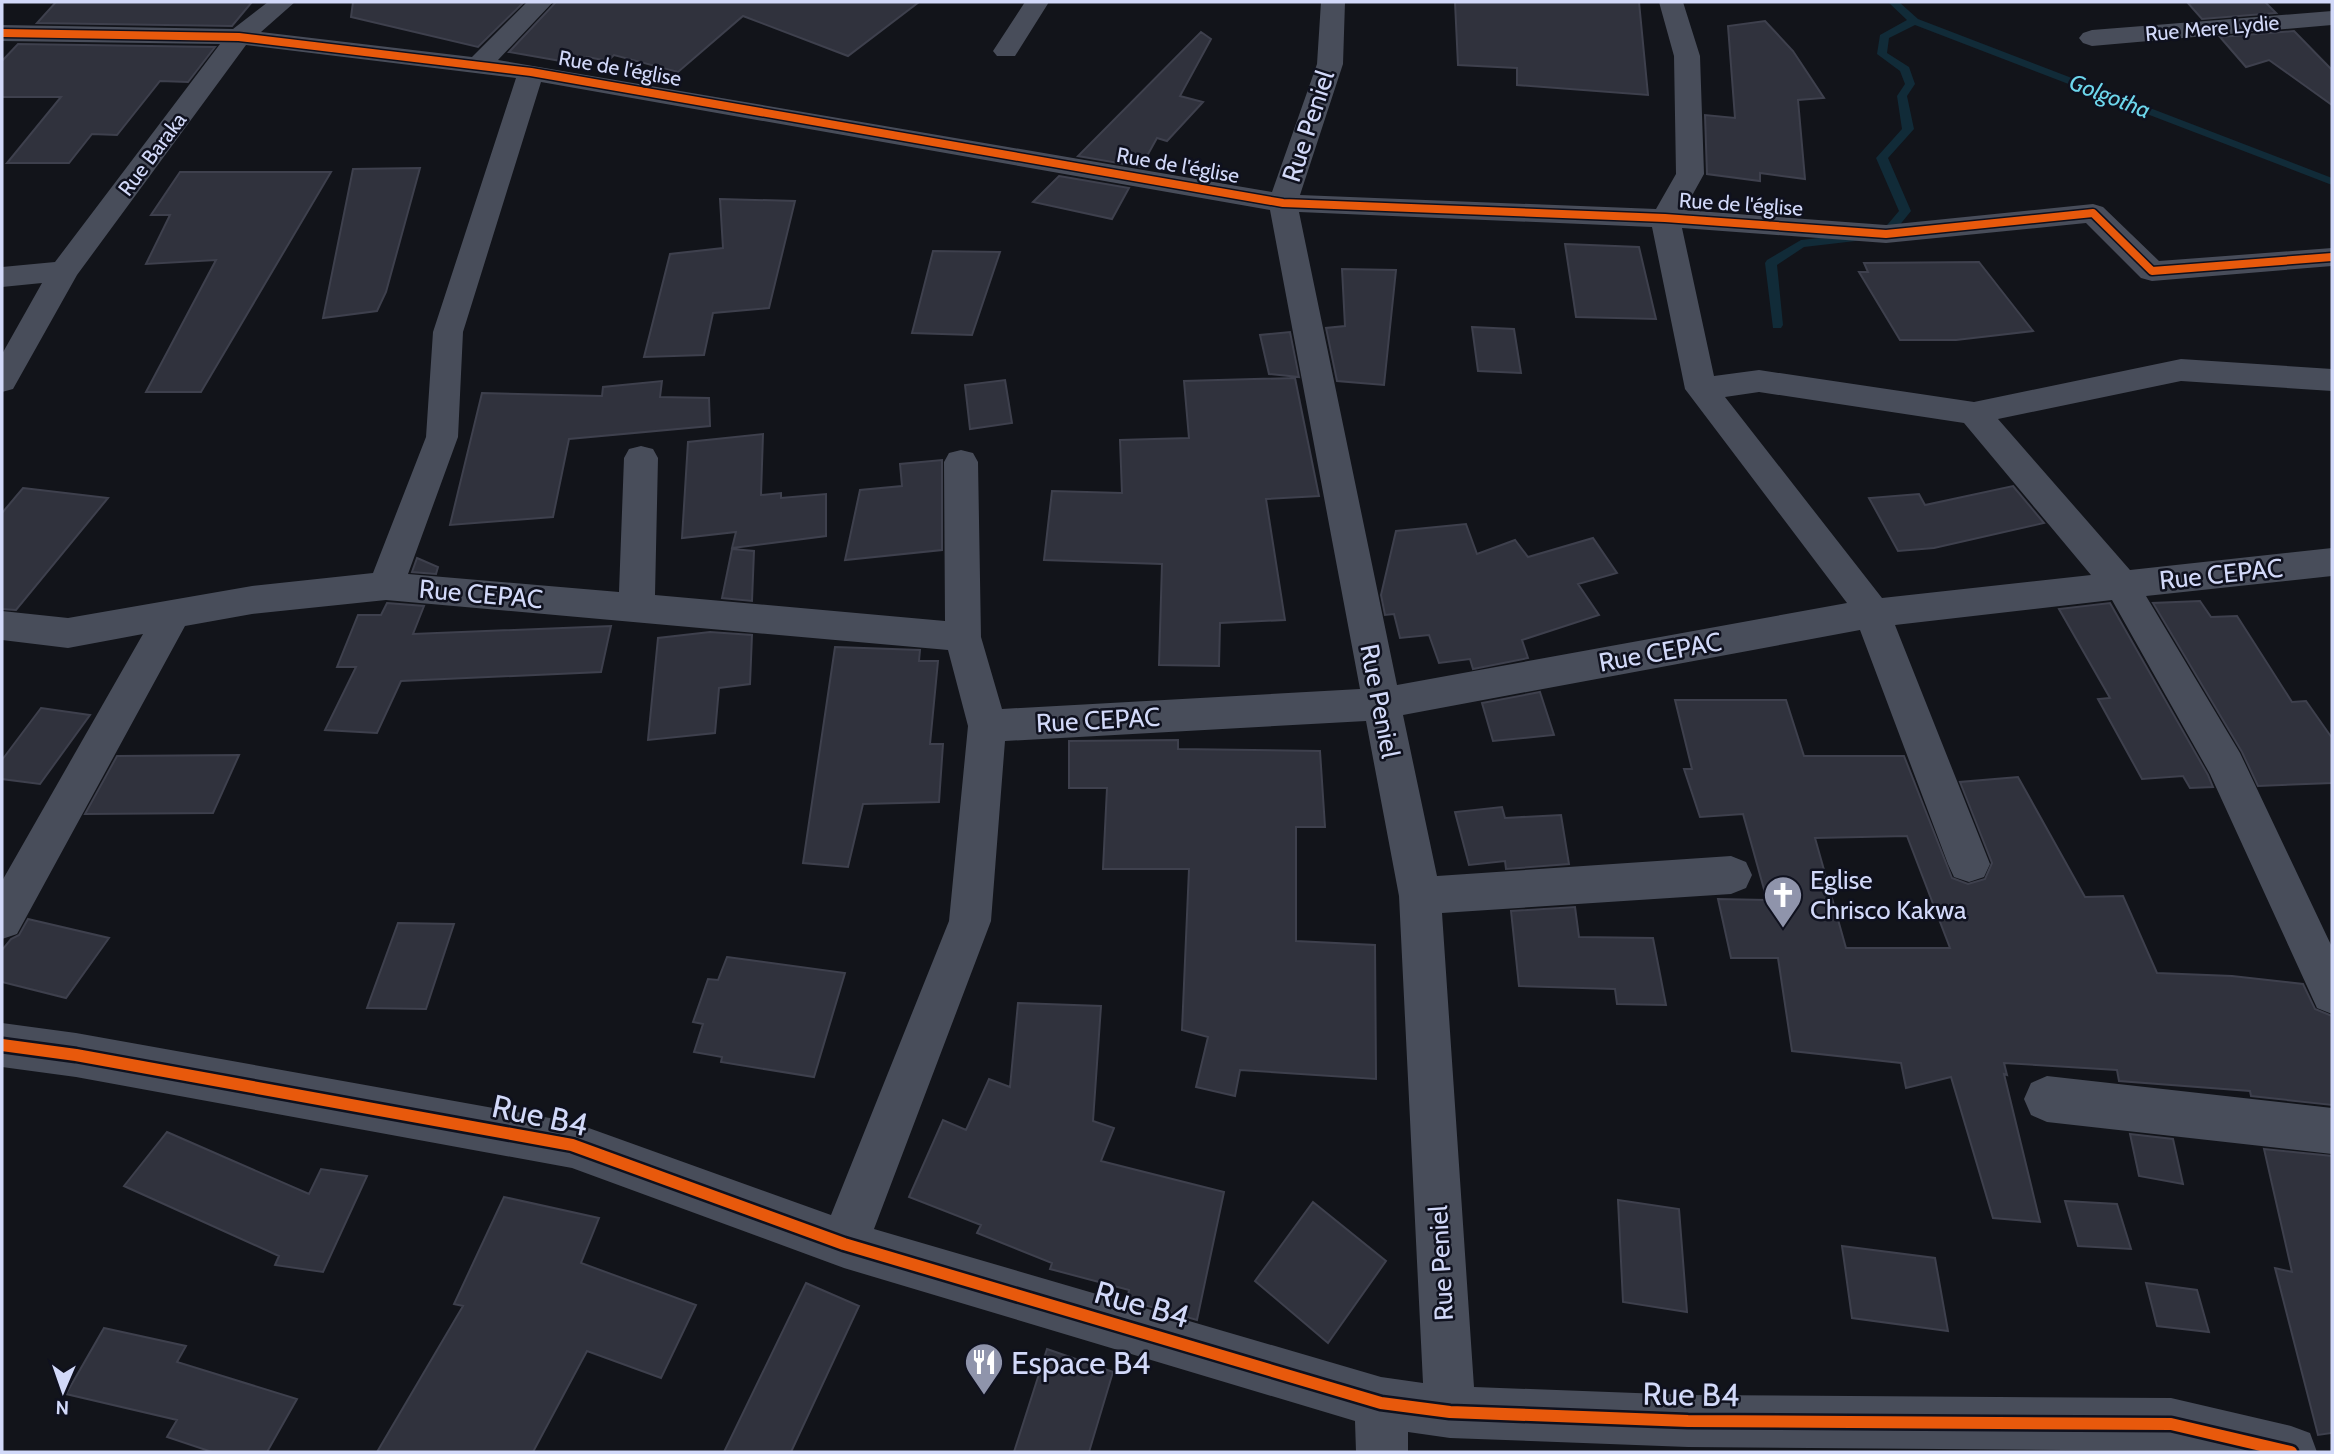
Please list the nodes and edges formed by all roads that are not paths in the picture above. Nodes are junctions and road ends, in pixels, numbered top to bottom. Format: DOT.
graph roads {
  1 [pos="283,2"];
  2 [pos="541,2"];
  3 [pos="1037,2"];
  4 [pos="1334,2"];
  5 [pos="1671,2"];
  6 [pos="2311,2"];
  7 [pos="2332,19"];
  8 [pos="5,21"];
  9 [pos="239,37"];
  10 [pos="2092,38"];
  11 [pos="1006,51"];
  12 [pos="477,67"];
  13 [pos="531,72"];
  14 [pos="1283,203"];
  15 [pos="1665,218"];
  16 [pos="2332,257"];
  17 [pos="64,271"];
  18 [pos="2,277"];
  19 [pos="2332,380"];
  20 [pos="2,381"];
  21 [pos="1700,389"];
  22 [pos="1974,413"];
  23 [pos="640,458"];
  24 [pos="961,462"];
  25 [pos="2332,562"];
  26 [pos="2121,585"];
  27 [pos="386,586"];
  28 [pos="637,608"];
  29 [pos="1872,613"];
  30 [pos="173,615"];
  31 [pos="2,625"];
  32 [pos="963,637"];
  33 [pos="1380,704"];
  34 [pos="987,726"];
  35 [pos="1969,864"];
  36 [pos="1731,875"];
  37 [pos="1420,896"];
  38 [pos="2,920"];
  39 [pos="2332,993"];
  40 [pos="2,1045"];
  41 [pos="2047,1099"];
  42 [pos="2332,1131"];
  43 [pos="844,1244"];
  44 [pos="1381,1403"];
  45 [pos="1450,1412"];
  46 [pos="1691,1437"];
  47 [pos="1382,1452"];
  48 [pos="2291,1452"];
  1 -- 9 [label="street, Rue Baraka"];
  2 -- 12 [label="street"];
  3 -- 11 [label="street"];
  4 -- 14 [label="street, Rue Peniel"];
  5 -- 15 [label="street"];
  6 -- 7 [label="street"];
  7 -- 10 [label="street, Rue Mere Lydie"];
  8 -- 9 [label="street, Rue de l'église"];
  9 -- 12 [label="street, Rue de l'église"];
  9 -- 17 [label="street, Rue Baraka"];
  12 -- 13 [label="street, Rue de l'église"];
  13 -- 14 [label="street, Rue de l'église"];
  13 -- 27 [label="street"];
  14 -- 15 [label="street, Rue de l'église"];
  14 -- 33 [label="street, Rue Peniel"];
  15 -- 16 [label="street, Rue de l'église"];
  15 -- 21 [label="street"];
  17 -- 18 [label="street"];
  17 -- 20 [label="street, Rue Baraka"];
  19 -- 22 [label="street"];
  21 -- 22 [label="street"];
  21 -- 29 [label="street"];
  22 -- 26 [label="street"];
  23 -- 28 [label="street"];
  24 -- 32 [label="street"];
  25 -- 26 [label="street, Rue CEPAC"];
  26 -- 29 [label="street, Rue CEPAC"];
  26 -- 39 [label="street"];
  27 -- 28 [label="street, Rue CEPAC"];
  27 -- 30 [label="street, Rue CEPAC"];
  28 -- 32 [label="street, Rue CEPAC"];
  29 -- 33 [label="street, Rue CEPAC"];
  29 -- 35 [label="street"];
  30 -- 31 [label="street, Rue CEPAC"];
  30 -- 38 [label="street"];
  32 -- 34 [label="street"];
  33 -- 34 [label="street, Rue CEPAC"];
  33 -- 37 [label="street, Rue Peniel"];
  34 -- 43 [label="street"];
  36 -- 37 [label="street"];
  37 -- 45 [label="street, Rue Peniel"];
  40 -- 43 [label="street, Rue B4"];
  41 -- 42 [label="street"];
  43 -- 44 [label="street, Rue B4"];
  44 -- 45 [label="street, Rue B4"];
  44 -- 47 [label="street"];
  45 -- 46 [label="street, Rue B4"];
  46 -- 48 [label="street, Rue B4"];
}
